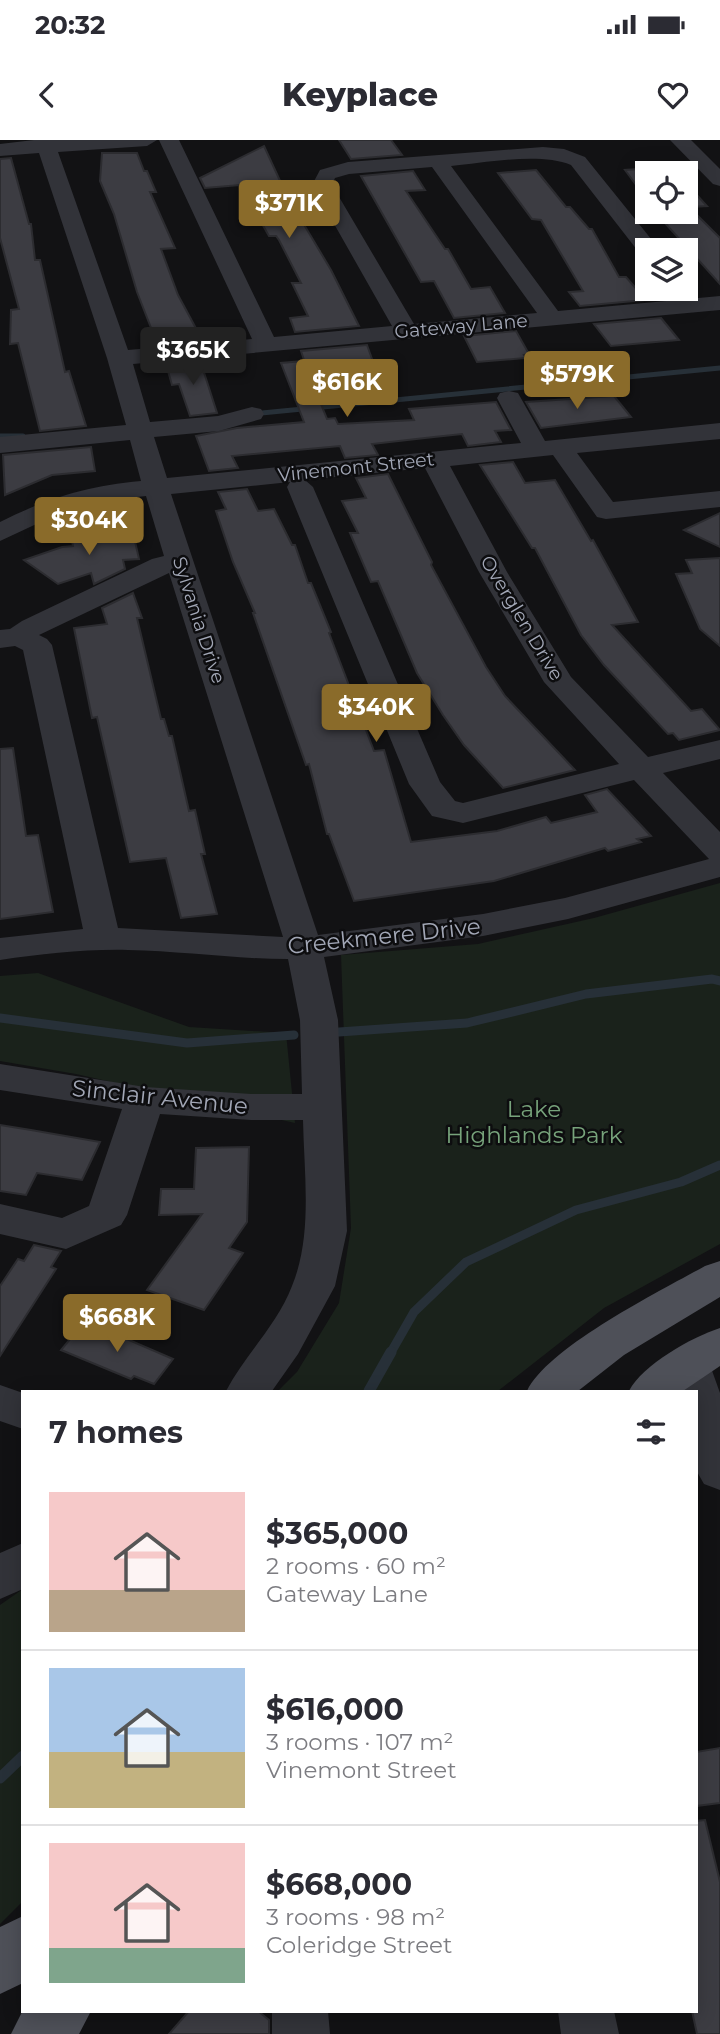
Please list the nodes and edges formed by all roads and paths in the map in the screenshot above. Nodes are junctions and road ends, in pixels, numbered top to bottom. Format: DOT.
graph roads {
  1 [pos="147,140"];
  2 [pos="169,140"];
  3 [pos="680,140"];
  4 [pos="45,143"];
  5 [pos="0,150"];
  6 [pos="437,161"];
  7 [pos="720,180"];
  8 [pos="639,238"];
  9 [pos="698,299"];
  10 [pos="661,301"];
  11 [pos="720,303"];
  12 [pos="552,318"];
  13 [pos="406,331"];
  14 [pos="266,344"];
  15 [pos="119,358"];
  16 [pos="509,398"];
  17 [pos="251,414"];
  18 [pos="138,425"];
  19 [pos="720,431"];
  20 [pos="51,433"];
  21 [pos="0,445"];
  22 [pos="548,448"];
  23 [pos="433,459"];
  24 [pos="156,487"];
  25 [pos="300,487"];
  26 [pos="720,499"];
  27 [pos="0,533"];
  28 [pos="181,563"];
  29 [pos="9,638"];
  30 [pos="720,749"];
  31 [pos="640,770"];
  32 [pos="720,852"];
  33 [pos="720,867"];
  34 [pos="103,939"];
  35 [pos="304,948"];
  36 [pos="0,949"];
  37 [pos="0,1077"];
  38 [pos="145,1100"];
  39 [pos="321,1107"];
  40 [pos="0,1219"];
  41 [pos="720,1278"];
  42 [pos="704,1354"];
  43 [pos="249,1390"];
  44 [pos="550,1390"];
  45 [pos="652,1390"];
  46 [pos="0,1402"];
  47 [pos="21,1410"];
  48 [pos="720,1471"];
  49 [pos="21,1564"];
  50 [pos="0,1579"];
  51 [pos="21,1946"];
  52 [pos="0,1966"];
  53 [pos="60,2013"];
  54 [pos="300,2013"];
  55 [pos="586,2013"];
  56 [pos="40,2034"];
  57 [pos="301,2034"];
  58 [pos="590,2034"];
  1 -- 4 [label="street"];
  2 -- 14 [label="street"];
  3 -- 7 [label="street"];
  4 -- 5 [label="street"];
  4 -- 15 [label="street, Sylvania Drive"];
  6 -- 8 [label="street"];
  6 -- 12 [label="street"];
  6 -- 13 [label="street"];
  9 -- 11 [label="street, Gateway Lane"];
  10 -- 12 [label="street, Gateway Lane"];
  12 -- 13 [label="street, Gateway Lane"];
  13 -- 14 [label="street, Gateway Lane"];
  14 -- 15 [label="street, Gateway Lane"];
  15 -- 18 [label="street, Sylvania Drive"];
  16 -- 22 [label="street"];
  17 -- 18 [label="street"];
  18 -- 20 [label="street"];
  18 -- 21 [label="street"];
  18 -- 24 [label="street, Sylvania Drive"];
  19 -- 22 [label="street, Vinemont Street"];
  22 -- 23 [label="street, Vinemont Street"];
  22 -- 26 [label="street"];
  23 -- 24 [label="street, Vinemont Street"];
  23 -- 31 [label="street, Overglen Drive"];
  24 -- 27 [label="street, Vinemont Street"];
  24 -- 28 [label="street, Sylvania Drive"];
  25 -- 31 [label="street"];
  28 -- 29 [label="street"];
  28 -- 35 [label="street, Sylvania Drive"];
  29 -- 34 [label="street"];
  30 -- 31 [label="street"];
  31 -- 32 [label="street, Overglen Drive"];
  33 -- 35 [label="street, Creekmere Drive"];
  34 -- 35 [label="street, Creekmere Drive"];
  34 -- 36 [label="street, Creekmere Drive"];
  35 -- 39 [label="street, Sylvania Drive"];
  37 -- 38 [label="street, Sinclair Avenue"];
  38 -- 39 [label="street, Sinclair Avenue"];
  38 -- 40 [label="street"];
  39 -- 43 [label="street, Sylvania Drive"];
  41 -- 44 [label="main road"];
  42 -- 45 [label="main road"];
  42 -- 48 [label="street"];
  46 -- 47 [label="street"];
  49 -- 50 [label="street"];
  51 -- 52 [label="main road"];
  53 -- 56 [label="main road"];
  54 -- 57 [label="street"];
  55 -- 58 [label="street"];
}
